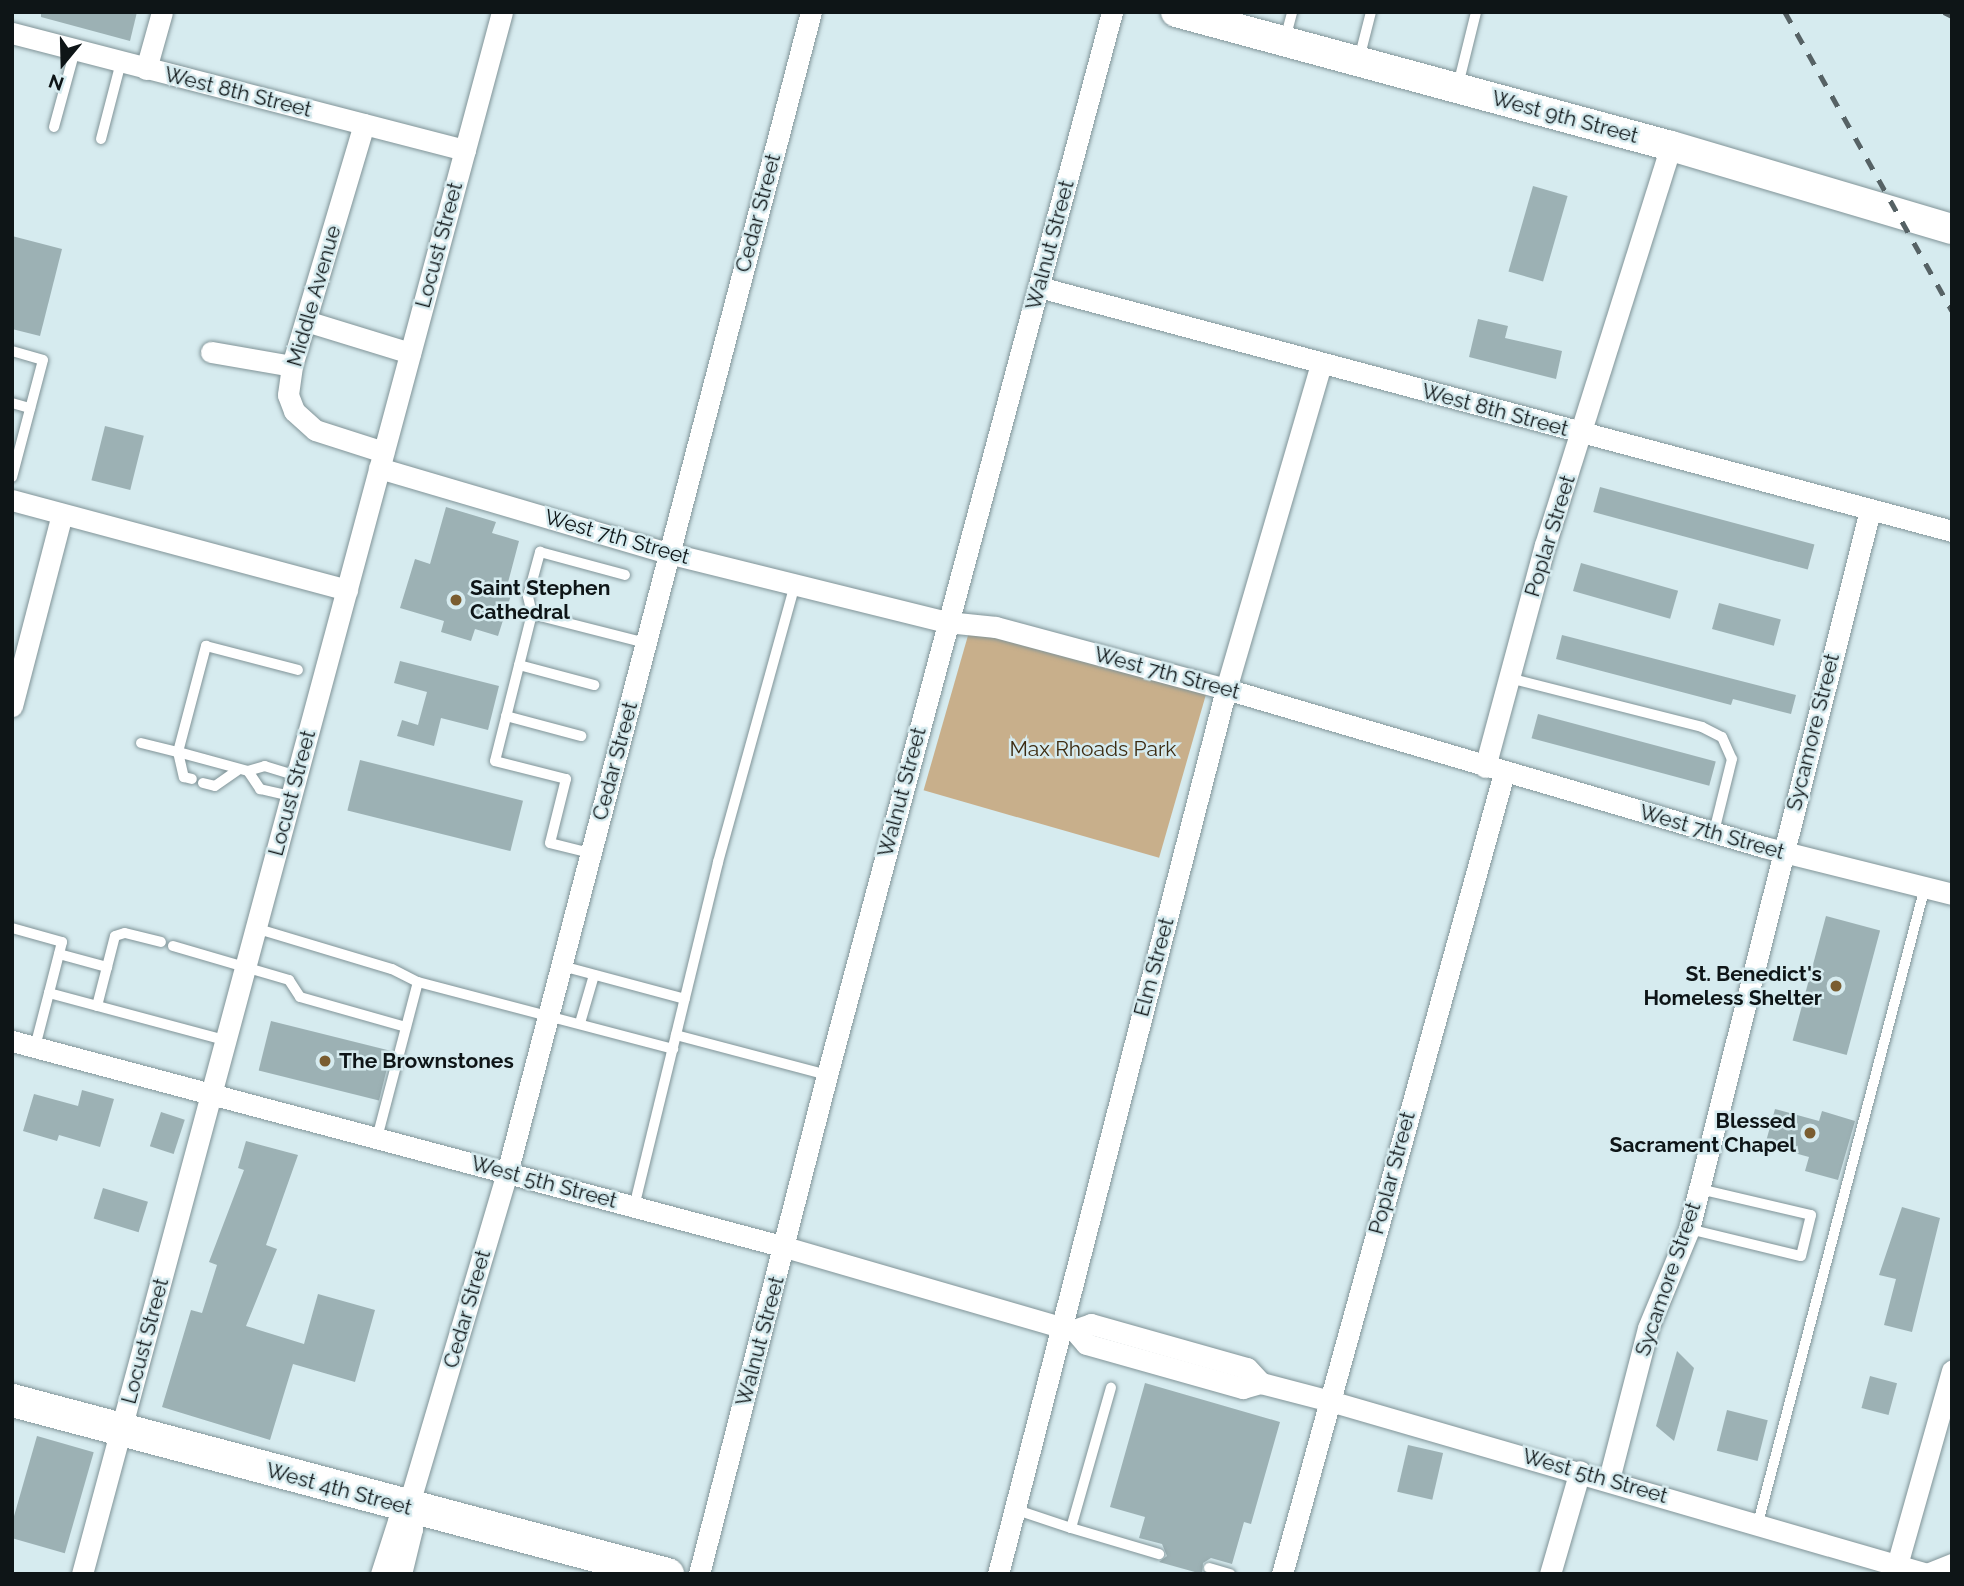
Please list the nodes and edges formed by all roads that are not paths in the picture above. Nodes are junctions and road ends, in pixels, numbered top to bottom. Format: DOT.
graph roads {
  1 [pos="162,12"];
  2 [pos="502,12"];
  3 [pos="811,12"];
  4 [pos="1112,12"];
  5 [pos="1176,12"];
  6 [pos="1292,12"];
  7 [pos="1371,12"];
  8 [pos="1476,12"];
  9 [pos="12,33"];
  10 [pos="1285,42"];
  11 [pos="75,50"];
  12 [pos="1358,61"];
  13 [pos="121,62"];
  14 [pos="146,69"];
  15 [pos="1457,88"];
  16 [pos="364,124"];
  17 [pos="54,127"];
  18 [pos="101,139"];
  19 [pos="1671,146"];
  20 [pos="465,150"];
  21 [pos="1952,229"];
  22 [pos="1039,287"];
  23 [pos="306,321"];
  24 [pos="12,351"];
  25 [pos="211,352"];
  26 [pos="410,353"];
  27 [pos="1321,364"];
  28 [pos="292,366"];
  29 [pos="12,403"];
  30 [pos="30,408"];
  31 [pos="1583,433"];
  32 [pos="381,460"];
  33 [pos="12,477"];
  34 [pos="12,500"];
  35 [pos="1870,510"];
  36 [pos="62,514"];
  37 [pos="1952,531"];
  38 [pos="668,553"];
  39 [pos="625,575"];
  40 [pos="795,584"];
  41 [pos="346,590"];
  42 [pos="533,614"];
  43 [pos="947,622"];
  44 [pos="646,643"];
  45 [pos="17,662"];
  46 [pos="519,665"];
  47 [pos="298,670"];
  48 [pos="1509,678"];
  49 [pos="594,685"];
  50 [pos="1226,689"];
  51 [pos="13,699"];
  52 [pos="506,716"];
  53 [pos="581,736"];
  54 [pos="141,743"];
  55 [pos="178,752"];
  56 [pos="243,770"];
  57 [pos="1495,770"];
  58 [pos="297,775"];
  59 [pos="291,796"];
  60 [pos="1714,832"];
  61 [pos="590,853"];
  62 [pos="1785,853"];
  63 [pos="1925,887"];
  64 [pos="1952,894"];
  65 [pos="12,928"];
  66 [pos="256,928"];
  67 [pos="161,942"];
  68 [pos="173,946"];
  69 [pos="59,954"];
  70 [pos="246,966"];
  71 [pos="562,966"];
  72 [pos="107,967"];
  73 [pos="594,975"];
  74 [pos="418,982"];
  75 [pos="49,993"];
  76 [pos="685,999"];
  77 [pos="97,1006"];
  78 [pos="548,1014"];
  79 [pos="580,1023"];
  80 [pos="406,1027"];
  81 [pos="677,1035"];
  82 [pos="225,1040"];
  83 [pos="12,1041"];
  84 [pos="35,1047"];
  85 [pos="673,1049"];
  86 [pos="827,1075"];
  87 [pos="211,1094"];
  88 [pos="377,1138"];
  89 [pos="507,1172"];
  90 [pos="1699,1189"];
  91 [pos="634,1207"];
  92 [pos="1689,1229"];
  93 [pos="785,1247"];
  94 [pos="1067,1328"];
  95 [pos="1952,1371"];
  96 [pos="1111,1388"];
  97 [pos="12,1400"];
  98 [pos="1330,1401"];
  99 [pos="121,1430"];
  100 [pos="1580,1471"];
  101 [pos="1609,1479"];
  102 [pos="408,1507"];
  103 [pos="1014,1509"];
  104 [pos="1758,1523"];
  105 [pos="1071,1528"];
  106 [pos="1159,1554"];
  107 [pos="1952,1564"];
  108 [pos="1898,1565"];
  109 [pos="1209,1568"];
  110 [pos="1922,1573"];
  111 [pos="82,1574"];
  112 [pos="381,1574"];
  113 [pos="401,1574"];
  114 [pos="667,1574"];
  115 [pos="699,1574"];
  116 [pos="998,1574"];
  117 [pos="1230,1574"];
  118 [pos="1282,1574"];
  119 [pos="1550,1574"];
  1 -- 14 [label="street"];
  2 -- 20 [label="street, Locust Street"];
  3 -- 38 [label="street, Cedar Street"];
  4 -- 22 [label="street, Walnut Street"];
  5 -- 10 [label="street, West 9th Street"];
  6 -- 10 [label="lane"];
  7 -- 12 [label="lane"];
  8 -- 15 [label="lane"];
  9 -- 11 [label="street, West 8th Street"];
  10 -- 12 [label="street, West 9th Street"];
  11 -- 13 [label="street, West 8th Street"];
  11 -- 17 [label="lane"];
  12 -- 15 [label="street, West 9th Street"];
  13 -- 14 [label="street, West 8th Street"];
  13 -- 18 [label="lane"];
  14 -- 16 [label="street, West 8th Street"];
  15 -- 19 [label="street, West 9th Street"];
  16 -- 20 [label="street, West 8th Street"];
  16 -- 23 [label="street, Middle Avenue"];
  19 -- 21 [label="street, West 9th Street"];
  19 -- 31 [label="street, Poplar Street"];
  20 -- 26 [label="street, Locust Street"];
  22 -- 27 [label="street, West 8th Street"];
  22 -- 43 [label="street, Walnut Street"];
  23 -- 26 [label="street"];
  23 -- 28 [label="street, Middle Avenue"];
  24 -- 30 [label="lane"];
  25 -- 28 [label="street"];
  26 -- 32 [label="street, Locust Street"];
  27 -- 31 [label="street, West 8th Street"];
  27 -- 50 [label="street, Elm Street"];
  28 -- 32 [label="street, Middle Avenue"];
  29 -- 30 [label="lane"];
  30 -- 33 [label="lane"];
  31 -- 35 [label="street, West 8th Street"];
  31 -- 48 [label="street, Poplar Street"];
  32 -- 38 [label="street, West 7th Street"];
  32 -- 41 [label="street, Locust Street"];
  34 -- 36 [label="street"];
  35 -- 37 [label="street, West 8th Street"];
  35 -- 62 [label="street, Sycamore Street"];
  36 -- 41 [label="street"];
  36 -- 45 [label="street"];
  38 -- 40 [label="street, West 7th Street"];
  38 -- 44 [label="street, Cedar Street"];
  39 -- 42 [label="lane"];
  40 -- 43 [label="street, West 7th Street"];
  40 -- 76 [label="lane"];
  41 -- 58 [label="street, Locust Street"];
  42 -- 44 [label="lane"];
  42 -- 46 [label="lane"];
  43 -- 50 [label="street, West 7th Street"];
  43 -- 86 [label="street, Walnut Street"];
  44 -- 61 [label="street, Cedar Street"];
  45 -- 51 [label="street"];
  46 -- 49 [label="lane"];
  46 -- 52 [label="lane"];
  47 -- 55 [label="lane"];
  48 -- 57 [label="street, Poplar Street"];
  48 -- 60 [label="lane"];
  50 -- 57 [label="street, West 7th Street"];
  50 -- 94 [label="street, Elm Street"];
  52 -- 53 [label="lane"];
  52 -- 61 [label="lane"];
  54 -- 55 [label="lane"];
  55 -- 56 [label="lane"];
  55 -- 56 [label="lane"];
  56 -- 58 [label="lane"];
  56 -- 59 [label="lane"];
  57 -- 60 [label="street, West 7th Street"];
  57 -- 98 [label="street, Poplar Street"];
  58 -- 59 [label="street, Locust Street"];
  59 -- 66 [label="street, Locust Street"];
  60 -- 62 [label="street, West 7th Street"];
  61 -- 71 [label="street, Cedar Street"];
  62 -- 63 [label="street, West 7th Street"];
  62 -- 90 [label="street, Sycamore Street"];
  63 -- 64 [label="street, West 7th Street"];
  63 -- 104 [label="lane"];
  65 -- 69 [label="lane"];
  66 -- 70 [label="street, Locust Street"];
  66 -- 74 [label="lane"];
  67 -- 72 [label="lane"];
  68 -- 70 [label="lane"];
  69 -- 72 [label="lane"];
  69 -- 75 [label="lane"];
  70 -- 80 [label="lane"];
  70 -- 82 [label="street, Locust Street"];
  71 -- 73 [label="lane"];
  71 -- 78 [label="street, Cedar Street"];
  72 -- 77 [label="lane"];
  73 -- 76 [label="lane"];
  73 -- 79 [label="lane"];
  74 -- 78 [label="lane"];
  74 -- 80 [label="lane"];
  75 -- 77 [label="lane"];
  75 -- 84 [label="lane"];
  76 -- 81 [label="lane"];
  77 -- 82 [label="lane"];
  78 -- 79 [label="lane"];
  78 -- 89 [label="street, Cedar Street"];
  79 -- 85 [label="lane"];
  80 -- 88 [label="lane"];
  81 -- 85 [label="lane"];
  81 -- 86 [label="lane"];
  82 -- 87 [label="street, Locust Street"];
  83 -- 84 [label="street, West 5th Street"];
  84 -- 87 [label="street, West 5th Street"];
  85 -- 91 [label="lane"];
  86 -- 93 [label="street, Walnut Street"];
  87 -- 88 [label="street, West 5th Street"];
  87 -- 99 [label="street, Locust Street"];
  88 -- 89 [label="street, West 5th Street"];
  89 -- 91 [label="street, West 5th Street"];
  89 -- 102 [label="street, Cedar Street"];
  90 -- 92 [label="street, Sycamore Street"];
  90 -- 92 [label="lane"];
  91 -- 93 [label="street, West 5th Street"];
  92 -- 101 [label="street, Sycamore Street"];
  93 -- 94 [label="street, West 5th Street"];
  93 -- 115 [label="street, Walnut Street"];
  94 -- 98 [label="street, West 5th Street"];
  94 -- 103 [label="street, Elm Street"];
  95 -- 108 [label="street"];
  96 -- 105 [label="lane"];
  97 -- 99 [label="main road, West 4th Street"];
  98 -- 100 [label="street, West 5th Street"];
  98 -- 118 [label="street, Poplar Street"];
  99 -- 102 [label="main road, West 4th Street"];
  99 -- 111 [label="street, Locust Street"];
  100 -- 101 [label="street, West 5th Street"];
  100 -- 119 [label="street"];
  101 -- 104 [label="street, West 5th Street"];
  102 -- 112 [label="street, Cedar Street"];
  102 -- 113 [label="street, Cedar Street"];
  102 -- 114 [label="main road, West 4th Street"];
  103 -- 105 [label="lane"];
  103 -- 116 [label="street, Elm Street"];
  104 -- 108 [label="street, West 5th Street"];
  105 -- 106 [label="lane"];
  107 -- 110 [label="street, West 5th Street"];
  108 -- 110 [label="street, West 5th Street"];
  109 -- 117 [label="lane"];
}
